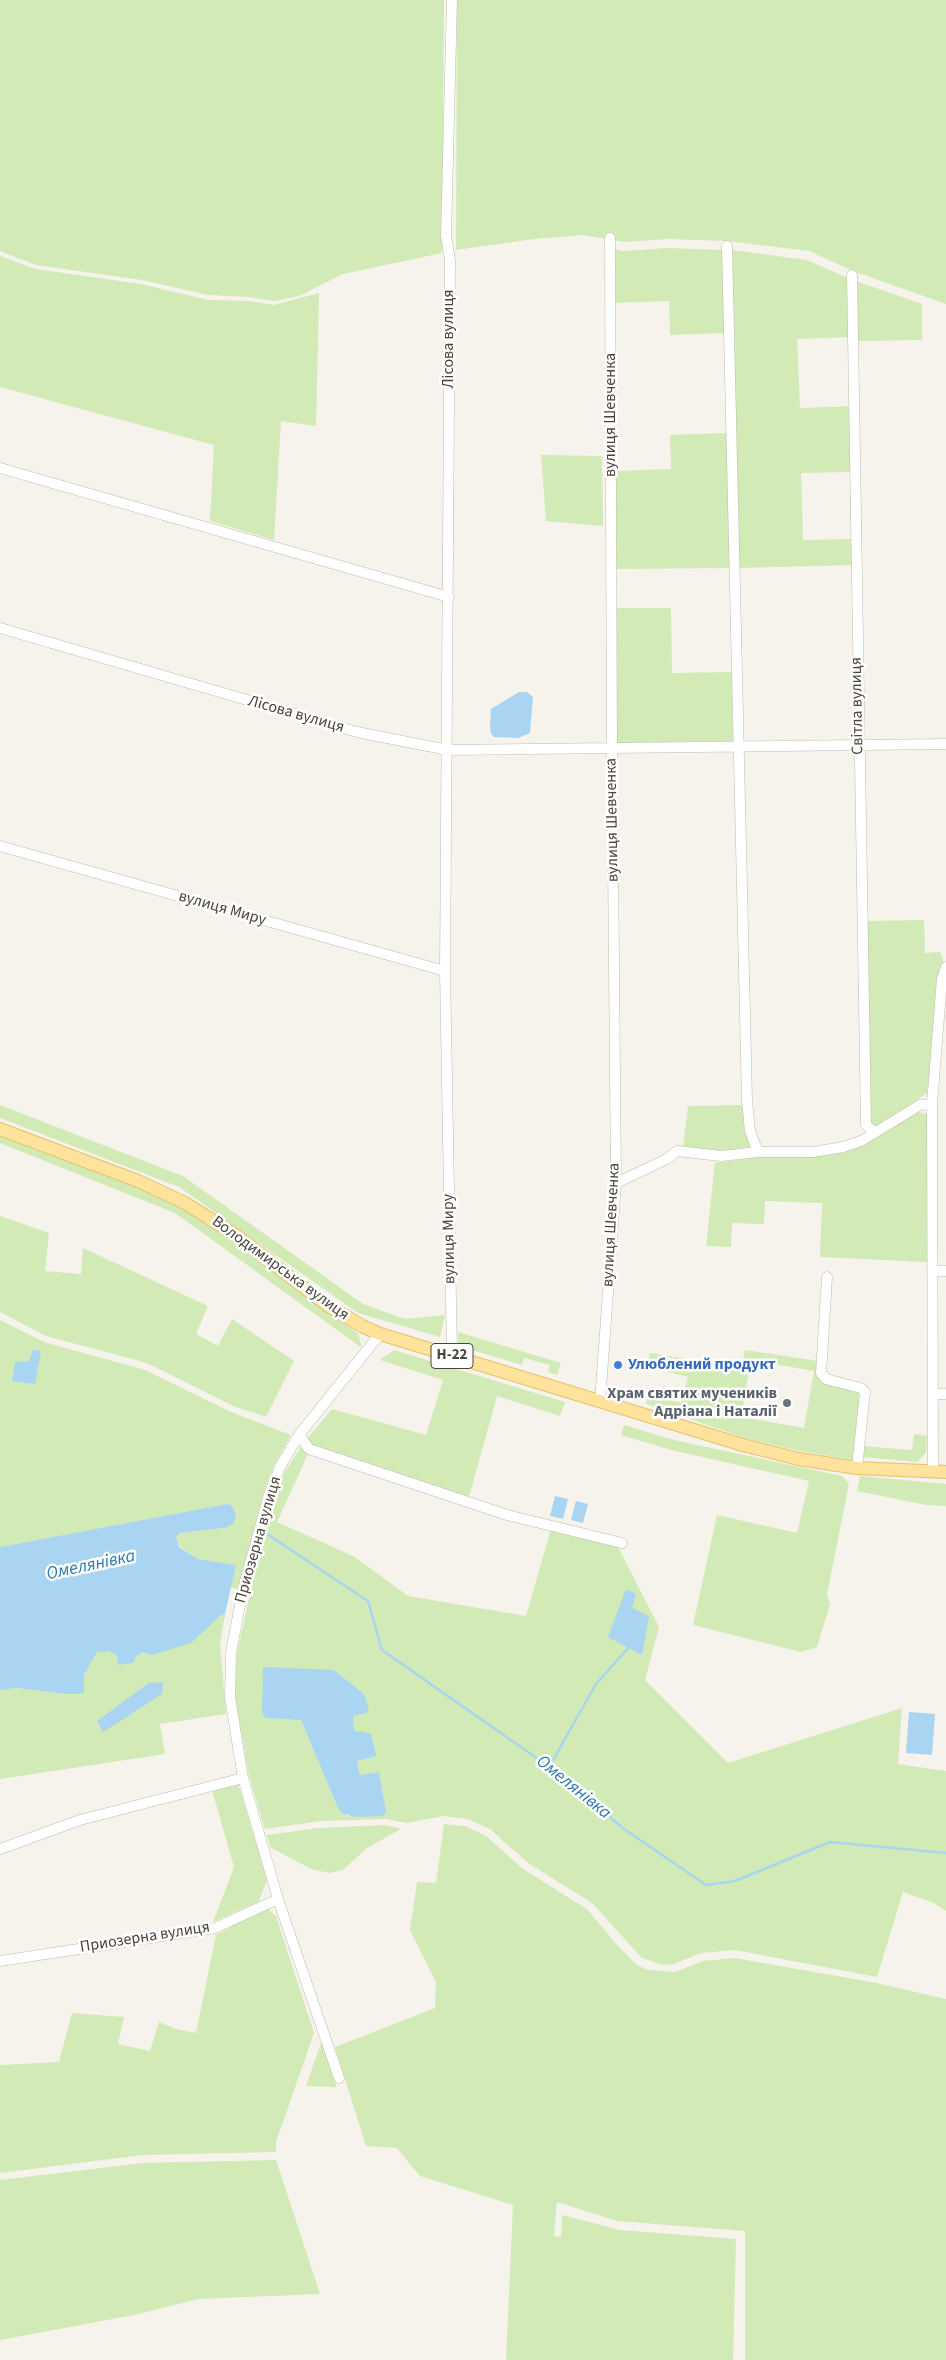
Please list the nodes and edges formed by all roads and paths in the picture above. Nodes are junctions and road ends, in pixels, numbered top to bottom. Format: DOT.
graph roads {
  1 [pos="452,0"];
  2 [pos="610,238"];
  3 [pos="727,246"];
  4 [pos="852,275"];
  5 [pos="0,468"];
  6 [pos="449,597"];
  7 [pos="0,628"];
  8 [pos="946,744"];
  9 [pos="859,745"];
  10 [pos="738,746"];
  11 [pos="612,748"];
  12 [pos="448,750"];
  13 [pos="0,846"];
  14 [pos="946,967"];
  15 [pos="445,971"];
  16 [pos="932,1104"];
  17 [pos="0,1129"];
  18 [pos="874,1133"];
  19 [pos="758,1152"];
  20 [pos="616,1183"];
  21 [pos="946,1270"];
  22 [pos="932,1271"];
  23 [pos="827,1277"];
  24 [pos="380,1334"];
  25 [pos="452,1356"];
  26 [pos="933,1394"];
  27 [pos="946,1394"];
  28 [pos="600,1402"];
  29 [pos="299,1435"];
  30 [pos="857,1468"];
  31 [pos="933,1472"];
  32 [pos="946,1472"];
  33 [pos="622,1543"];
  34 [pos="243,1778"];
  35 [pos="0,1849"];
  36 [pos="278,1899"];
  37 [pos="0,1961"];
  38 [pos="338,2078"];
  1 -- 6 [label="street, Лісова вулиця"];
  2 -- 11 [label="street, вулиця Шевченка"];
  3 -- 10 [label="street"];
  4 -- 9 [label="street, Світла вулиця"];
  5 -- 6 [label="street"];
  6 -- 12 [label="street, Лісова вулиця"];
  7 -- 12 [label="street, Лісова вулиця"];
  8 -- 9 [label="street"];
  9 -- 10 [label="street"];
  9 -- 18 [label="street, Світла вулиця"];
  10 -- 11 [label="street"];
  10 -- 19 [label="street"];
  11 -- 12 [label="street"];
  11 -- 20 [label="street, вулиця Шевченка"];
  12 -- 15 [label="street, вулиця Миру"];
  13 -- 15 [label="street, вулиця Миру"];
  14 -- 16 [label="street"];
  15 -- 25 [label="street, вулиця Миру"];
  16 -- 18 [label="street"];
  16 -- 22 [label="street"];
  17 -- 24 [label="main road, Володимирська вулиця / Н-22"];
  18 -- 19 [label="street"];
  19 -- 20 [label="street"];
  20 -- 28 [label="street, вулиця Шевченка"];
  21 -- 22 [label="street"];
  22 -- 26 [label="street"];
  23 -- 30 [label="street"];
  24 -- 25 [label="main road, Володимирська вулиця / Н-22"];
  24 -- 29 [label="street, Приозерна вулиця"];
  25 -- 28 [label="main road, Володимирська вулиця / Н-22"];
  26 -- 27 [label="street"];
  26 -- 31 [label="street"];
  28 -- 30 [label="main road, Володимирська вулиця / Н-22"];
  29 -- 33 [label="street"];
  29 -- 34 [label="street, Приозерна вулиця"];
  30 -- 31 [label="main road, Володимирська вулиця / Н-22"];
  31 -- 32 [label="main road, Володимирська вулиця / Н-22"];
  34 -- 35 [label="street"];
  34 -- 36 [label="street, Приозерна вулиця"];
  36 -- 37 [label="street, Приозерна вулиця"];
  36 -- 38 [label="street"];
}
